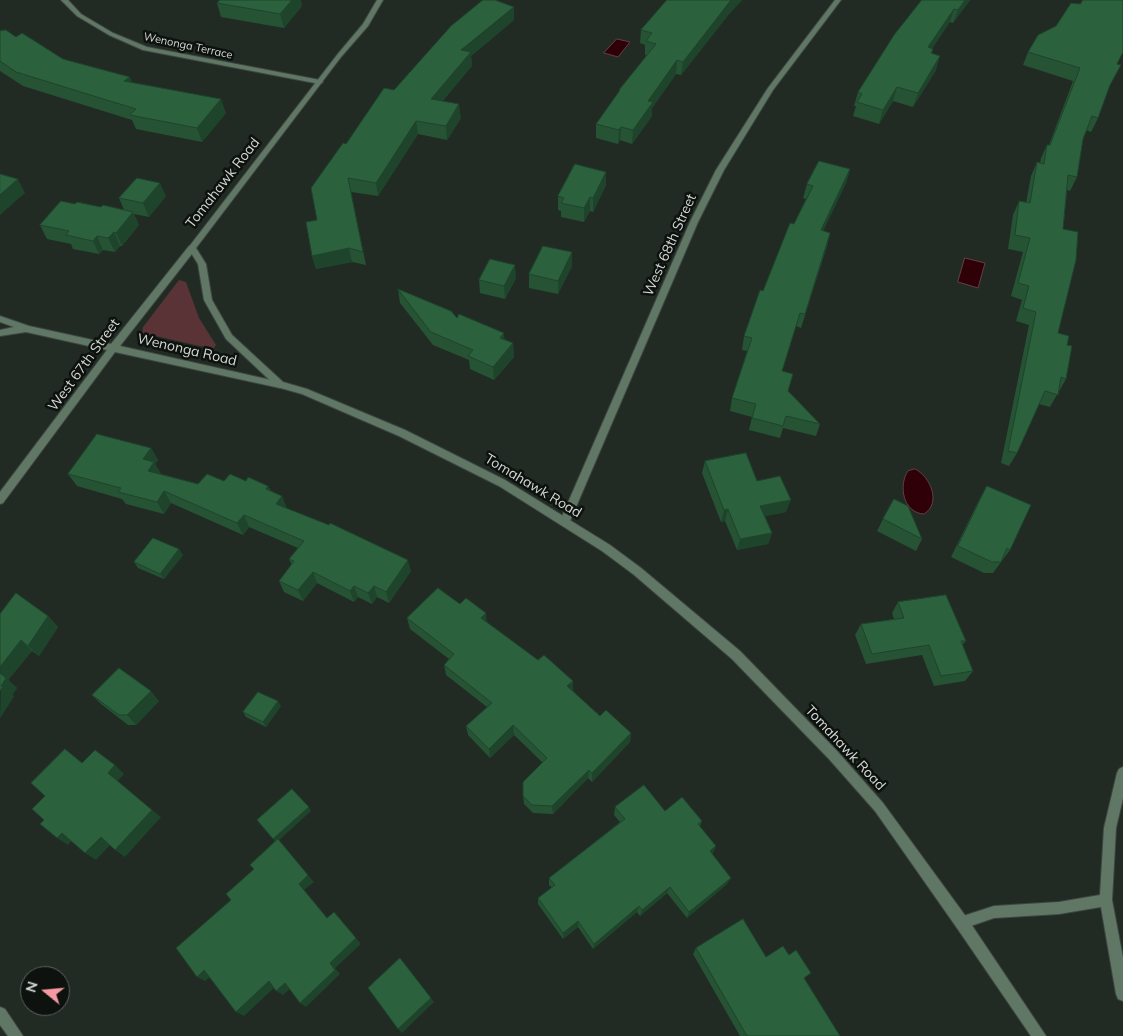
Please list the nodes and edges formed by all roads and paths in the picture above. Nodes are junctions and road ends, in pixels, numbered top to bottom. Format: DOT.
graph roads {
  1 [pos="64,0"];
  2 [pos="838,0"];
  3 [pos="381,1"];
  4 [pos="320,82"];
  5 [pos="192,248"];
  6 [pos="0,319"];
  7 [pos="28,328"];
  8 [pos="0,333"];
  9 [pos="114,347"];
  10 [pos="280,385"];
  11 [pos="0,500"];
  12 [pos="565,522"];
  13 [pos="1123,773"];
  14 [pos="1106,900"];
  15 [pos="962,923"];
  16 [pos="1123,994"];
  17 [pos="0,1014"];
  18 [pos="16,1036"];
  19 [pos="1039,1036"];
  1 -- 4 [label="street, Wenonga Terrace"];
  2 -- 12 [label="street, West 68th Street"];
  3 -- 4 [label="street, Tomahawk Road"];
  4 -- 5 [label="street, Tomahawk Road"];
  5 -- 9 [label="street, West 67th Street"];
  5 -- 10 [label="street, Tomahawk Road"];
  6 -- 7 [label="street, Wenonga Road"];
  7 -- 8 [label="street"];
  7 -- 9 [label="street, Wenonga Road"];
  9 -- 10 [label="street, Wenonga Road"];
  9 -- 11 [label="street, West 67th Street"];
  10 -- 12 [label="street, Tomahawk Road"];
  12 -- 15 [label="street, Tomahawk Road"];
  13 -- 14 [label="street"];
  14 -- 15 [label="street"];
  14 -- 16 [label="street"];
  15 -- 19 [label="street, Tomahawk Road"];
  17 -- 18 [label="street"];
}
